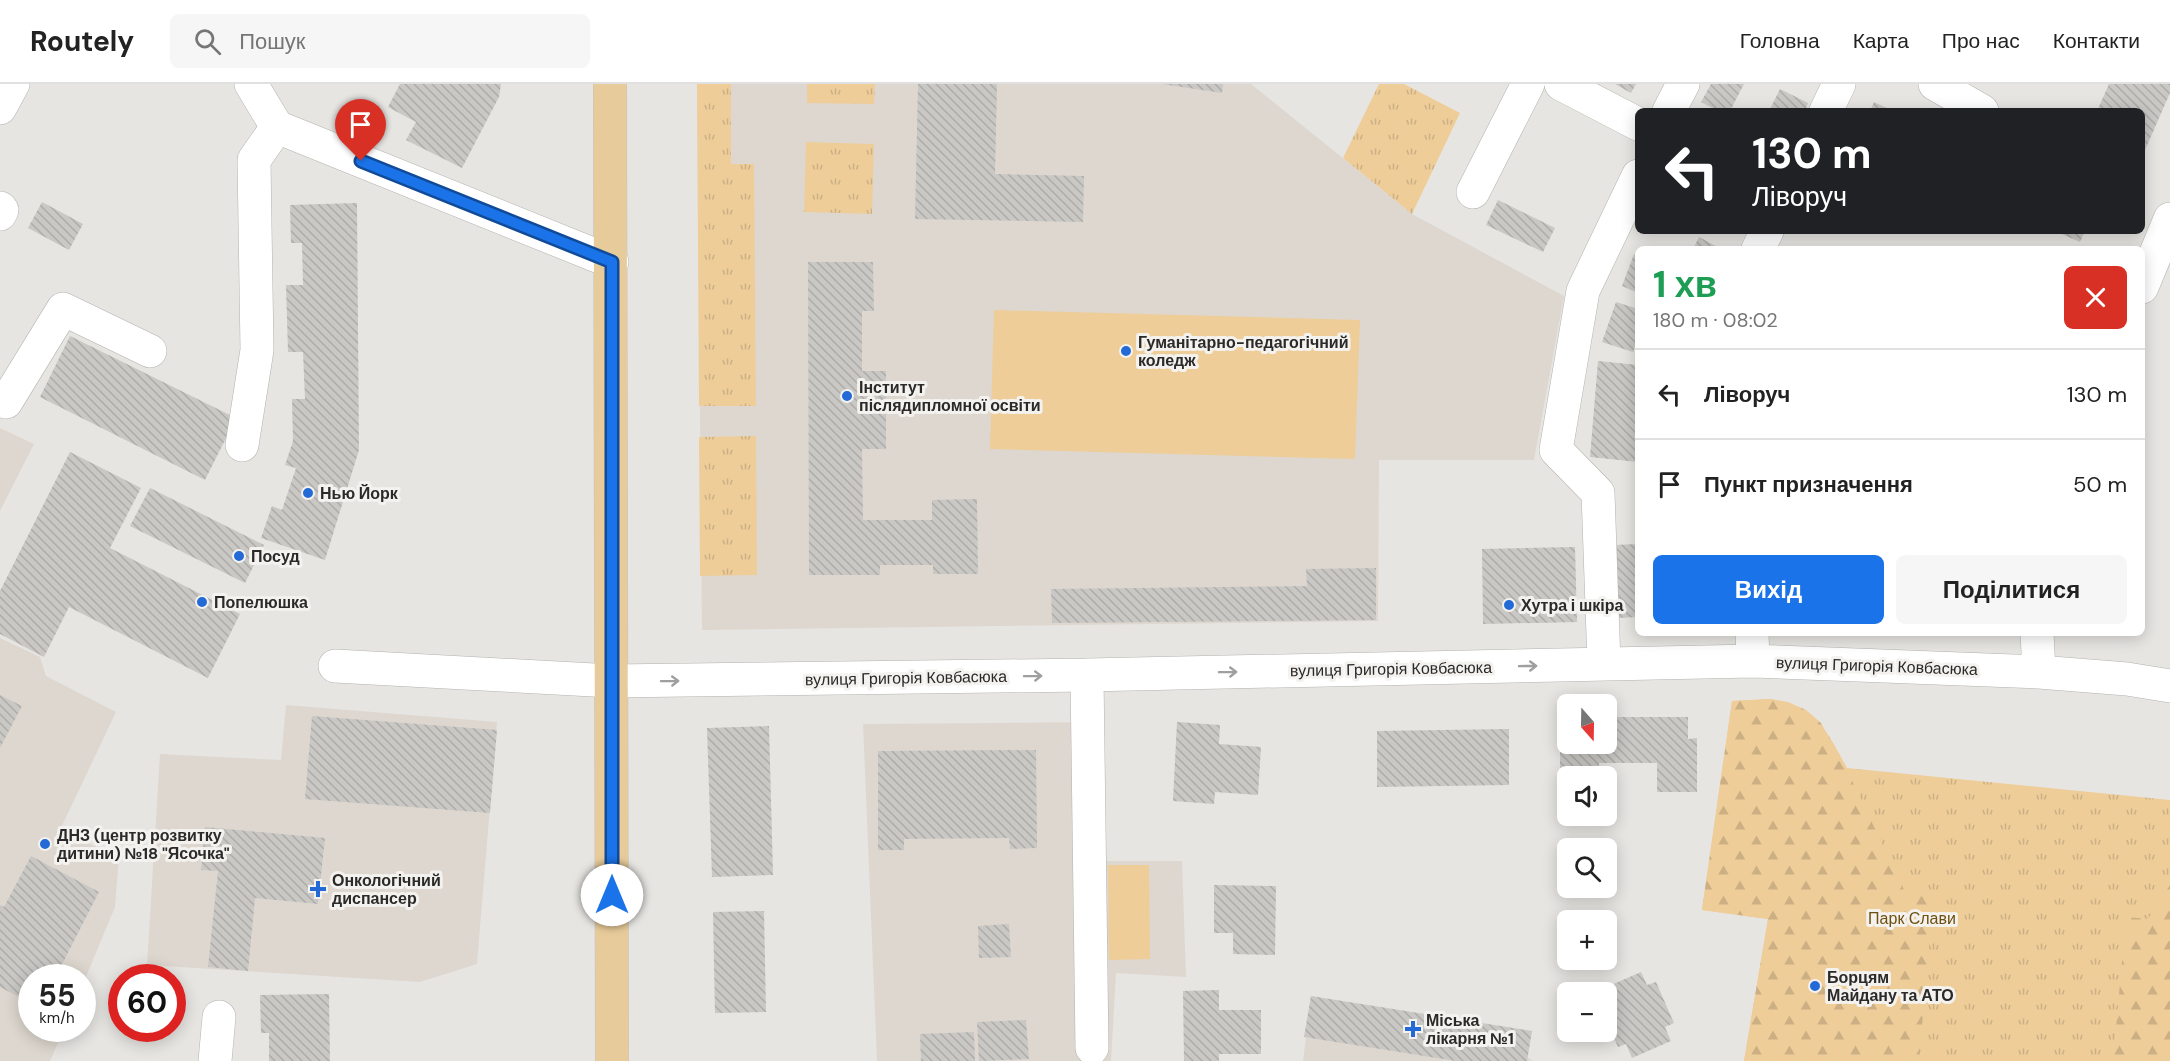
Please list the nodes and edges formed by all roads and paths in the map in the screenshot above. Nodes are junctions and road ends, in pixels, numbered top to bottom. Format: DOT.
graph roads {
  1 [pos="13,84"];
  2 [pos="251,84"];
  3 [pos="610,84"];
  4 [pos="1528,84"];
  5 [pos="1562,84"];
  6 [pos="1683,84"];
  7 [pos="1839,84"];
  8 [pos="1935,84"];
  9 [pos="0,108"];
  10 [pos="1671,108"];
  11 [pos="1827,108"];
  12 [pos="1977,108"];
  13 [pos="1635,121"];
  14 [pos="277,127"];
  15 [pos="1635,182"];
  16 [pos="1473,192"];
  17 [pos="0,208"];
  18 [pos="0,213"];
  19 [pos="2170,219"];
  20 [pos="612,262"];
  21 [pos="2145,280"];
  22 [pos="150,351"];
  23 [pos="0,400"];
  24 [pos="242,445"];
  25 [pos="2037,636"];
  26 [pos="1753,647"];
  27 [pos="1604,664"];
  28 [pos="335,666"];
  29 [pos="2040,672"];
  30 [pos="1087,675"];
  31 [pos="612,681"];
  32 [pos="2170,686"];
  33 [pos="219,1017"];
  34 [pos="1092,1048"];
  35 [pos="215,1061"];
  36 [pos="612,1061"];
  1 -- 9 [label="street"];
  2 -- 14 [label="street"];
  3 -- 20 [label="main road"];
  4 -- 16 [label="street"];
  5 -- 13 [label="street"];
  6 -- 10 [label="street"];
  7 -- 11 [label="street"];
  8 -- 12 [label="street"];
  14 -- 20 [label="street"];
  14 -- 24 [label="street"];
  15 -- 27 [label="street"];
  17 -- 18 [label="street"];
  19 -- 21 [label="street"];
  20 -- 31 [label="main road"];
  22 -- 23 [label="street"];
  25 -- 29 [label="street"];
  26 -- 27 [label="street, вулиця Григорія Ковбасюка"];
  26 -- 29 [label="street, вулиця Григорія Ковбасюка"];
  30 -- 27 [label="street, вулиця Григорія Ковбасюка, one-way"];
  28 -- 31 [label="street, вулиця Григорія Ковбасюка"];
  29 -- 32 [label="street, вулиця Григорія Ковбасюка"];
  31 -- 30 [label="street, вулиця Григорія Ковбасюка, one-way"];
  30 -- 34 [label="street"];
  31 -- 36 [label="main road"];
  33 -- 35 [label="street"];
}
